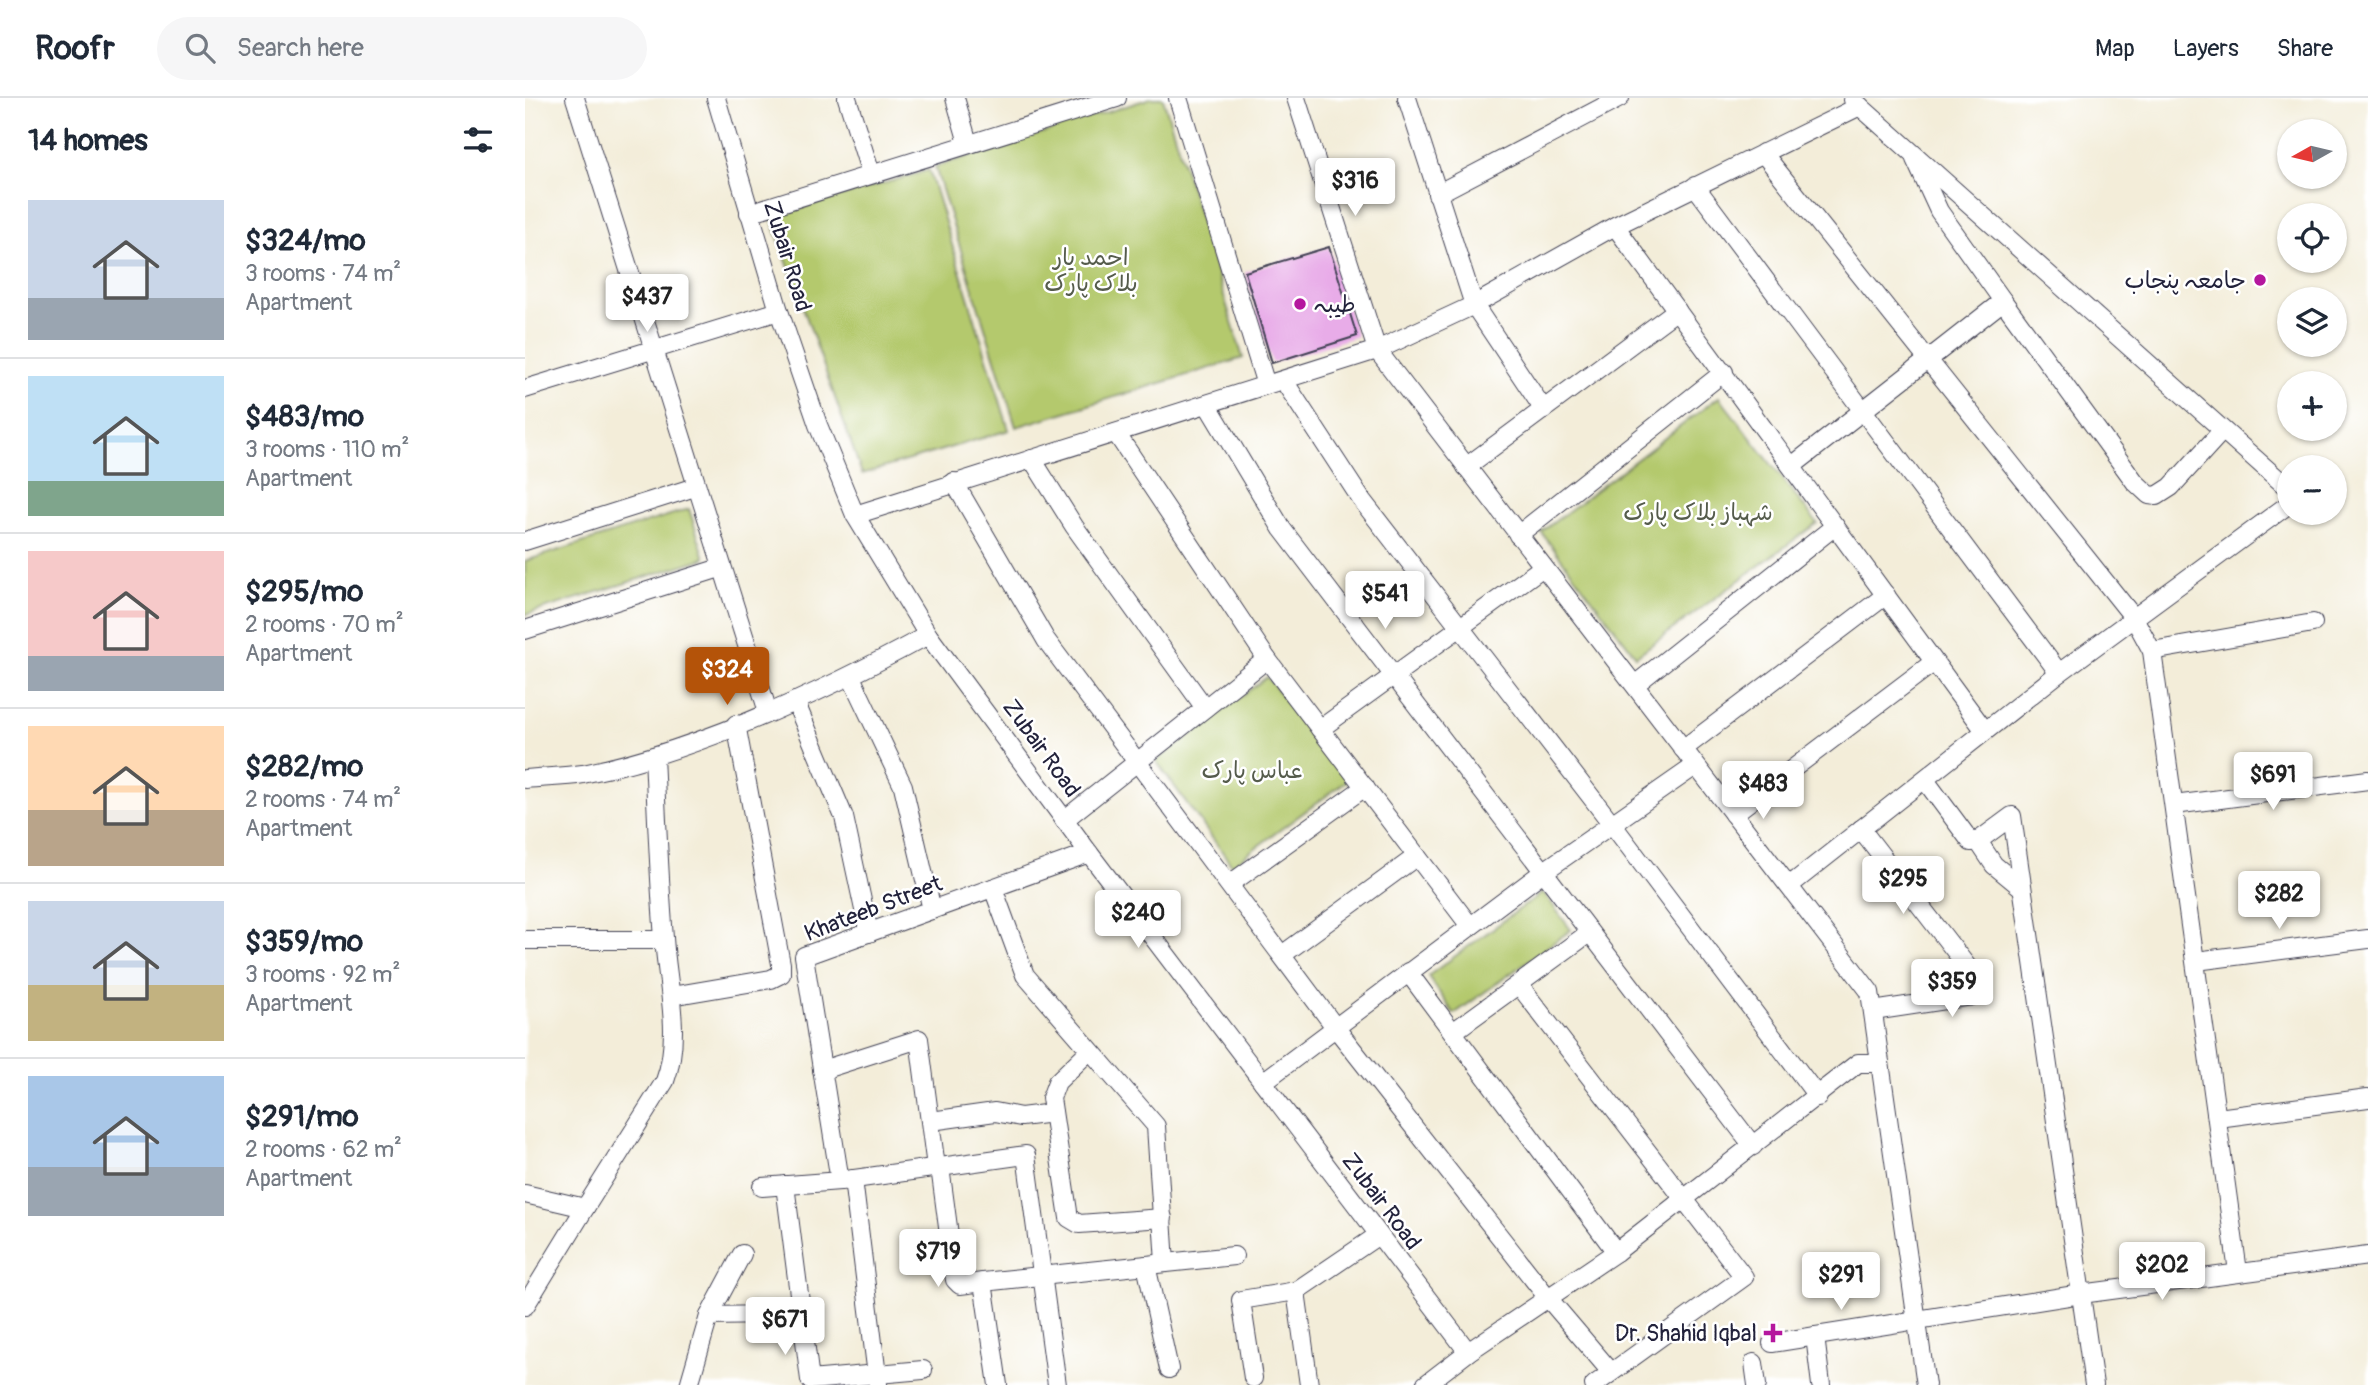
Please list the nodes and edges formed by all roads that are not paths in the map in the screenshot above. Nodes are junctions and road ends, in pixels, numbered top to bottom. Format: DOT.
graph roads {
  1 [pos="575,98"];
  2 [pos="716,98"];
  3 [pos="847,98"];
  4 [pos="955,98"];
  5 [pos="1117,98"];
  6 [pos="1178,98"];
  7 [pos="1296,98"];
  8 [pos="1407,98"];
  9 [pos="1620,98"];
  10 [pos="1855,102"];
  11 [pos="1065,106"];
  12 [pos="968,143"];
  13 [pos="1911,151"];
  14 [pos="1763,153"];
  15 [pos="871,174"];
  16 [pos="1695,187"];
  17 [pos="1437,194"];
  18 [pos="750,213"];
  19 [pos="1615,226"];
  20 [pos="2003,301"];
  21 [pos="1473,306"];
  22 [pos="1677,310"];
  23 [pos="779,311"];
  24 [pos="1377,350"];
  25 [pos="654,352"];
  26 [pos="1929,361"];
  27 [pos="1724,372"];
  28 [pos="1284,381"];
  29 [pos="1266,385"];
  30 [pos="525,389"];
  31 [pos="1207,404"];
  32 [pos="1543,410"];
  33 [pos="1863,411"];
  34 [pos="2222,431"];
  35 [pos="1116,433"];
  36 [pos="1032,459"];
  37 [pos="1792,466"];
  38 [pos="1466,467"];
  39 [pos="2277,479"];
  40 [pos="954,482"];
  41 [pos="695,487"];
  42 [pos="2277,513"];
  43 [pos="855,515"];
  44 [pos="1835,526"];
  45 [pos="1518,535"];
  46 [pos="525,541"];
  47 [pos="1543,567"];
  48 [pos="720,568"];
  49 [pos="1886,595"];
  50 [pos="2134,618"];
  51 [pos="2313,623"];
  52 [pos="1457,627"];
  53 [pos="525,629"];
  54 [pos="928,635"];
  55 [pos="2152,651"];
  56 [pos="1267,659"];
  57 [pos="1934,662"];
  58 [pos="2059,673"];
  59 [pos="1393,674"];
  60 [pos="852,677"];
  61 [pos="1636,684"];
  62 [pos="795,701"];
  63 [pos="1205,708"];
  64 [pos="768,712"];
  65 [pos="736,724"];
  66 [pos="1320,729"];
  67 [pos="1985,731"];
  68 [pos="1683,749"];
  69 [pos="654,756"];
  70 [pos="1139,761"];
  71 [pos="1695,766"];
  72 [pos="525,779"];
  73 [pos="1925,780"];
  74 [pos="2368,780"];
  75 [pos="1365,787"];
  76 [pos="2173,804"];
  77 [pos="1733,814"];
  78 [pos="1064,820"];
  79 [pos="1612,824"];
  80 [pos="1861,829"];
  81 [pos="1978,841"];
  82 [pos="1089,853"];
  83 [pos="1417,856"];
  84 [pos="1543,872"];
  85 [pos="1230,884"];
  86 [pos="1789,886"];
  87 [pos="993,888"];
  88 [pos="2022,888"];
  89 [pos="932,910"];
  90 [pos="1470,926"];
  91 [pos="869,933"];
  92 [pos="1589,933"];
  93 [pos="2368,939"];
  94 [pos="525,940"];
  95 [pos="664,940"];
  96 [pos="1282,955"];
  97 [pos="804,956"];
  98 [pos="2196,961"];
  99 [pos="781,964"];
  100 [pos="1408,972"];
  101 [pos="1518,985"];
  102 [pos="671,996"];
  103 [pos="1873,1011"];
  104 [pos="1335,1027"];
  105 [pos="1453,1032"];
  106 [pos="1089,1051"];
  107 [pos="1880,1063"];
  108 [pos="822,1070"];
  109 [pos="1263,1082"];
  110 [pos="1818,1097"];
  111 [pos="2368,1098"];
  112 [pos="1053,1113"];
  113 [pos="2218,1118"];
  114 [pos="931,1121"];
  115 [pos="1753,1146"];
  116 [pos="938,1167"];
  117 [pos="846,1180"];
  118 [pos="785,1185"];
  119 [pos="762,1187"];
  120 [pos="525,1194"];
  121 [pos="1685,1199"];
  122 [pos="585,1208"];
  123 [pos="1163,1218"];
  124 [pos="1377,1236"];
  125 [pos="1616,1252"];
  126 [pos="742,1254"];
  127 [pos="1234,1256"];
  128 [pos="2368,1256"];
  129 [pos="1165,1263"];
  130 [pos="1146,1265"];
  131 [pos="2238,1272"];
  132 [pos="1043,1274"];
  133 [pos="983,1282"];
  134 [pos="1296,1291"];
  135 [pos="2081,1294"];
  136 [pos="1548,1298"];
  137 [pos="525,1306"];
  138 [pos="779,1315"];
  139 [pos="709,1316"];
  140 [pos="1917,1320"];
  141 [pos="1815,1336"];
  142 [pos="1772,1343"];
  143 [pos="1468,1352"];
  144 [pos="1754,1363"];
  145 [pos="1169,1369"];
  146 [pos="923,1370"];
  147 [pos="1611,1372"];
  148 [pos="1253,1378"];
  149 [pos="878,1380"];
  150 [pos="689,1385"];
  151 [pos="998,1385"];
  152 [pos="1057,1385"];
  153 [pos="1310,1385"];
  154 [pos="1425,1385"];
  155 [pos="1594,1385"];
  156 [pos="1757,1385"];
  157 [pos="1821,1385"];
  158 [pos="1926,1385"];
  159 [pos="2094,1385"];
  1 -- 25 [label="street"];
  2 -- 18 [label="street, Zubair Road"];
  3 -- 15 [label="street"];
  4 -- 12 [label="street"];
  5 -- 11 [label="street"];
  6 -- 29 [label="street"];
  7 -- 24 [label="street"];
  8 -- 17 [label="street"];
  9 -- 17 [label="street"];
  10 -- 13 [label="street"];
  10 -- 14 [label="street"];
  11 -- 12 [label="street"];
  12 -- 15 [label="street"];
  13 -- 20 [label="street"];
  13 -- 34 [label="street"];
  14 -- 16 [label="street"];
  14 -- 26 [label="street"];
  15 -- 18 [label="street"];
  16 -- 19 [label="street"];
  16 -- 33 [label="street"];
  17 -- 21 [label="street"];
  18 -- 23 [label="street, Zubair Road"];
  19 -- 21 [label="street"];
  19 -- 22 [label="street"];
  20 -- 26 [label="street"];
  20 -- 34 [label="street"];
  21 -- 24 [label="street"];
  21 -- 32 [label="street"];
  22 -- 27 [label="street"];
  22 -- 32 [label="street"];
  23 -- 25 [label="street"];
  23 -- 43 [label="street, Zubair Road"];
  24 -- 28 [label="street"];
  24 -- 38 [label="street"];
  25 -- 30 [label="street"];
  25 -- 41 [label="street"];
  26 -- 33 [label="street"];
  26 -- 50 [label="street"];
  27 -- 37 [label="street"];
  27 -- 45 [label="street"];
  28 -- 29 [label="street"];
  28 -- 52 [label="street"];
  29 -- 31 [label="street"];
  31 -- 35 [label="street"];
  31 -- 59 [label="street"];
  32 -- 38 [label="street"];
  33 -- 37 [label="street"];
  33 -- 58 [label="street"];
  34 -- 39 [label="street"];
  35 -- 36 [label="street"];
  35 -- 56 [label="street"];
  36 -- 40 [label="street"];
  36 -- 63 [label="street"];
  37 -- 44 [label="street"];
  38 -- 45 [label="street"];
  40 -- 43 [label="street"];
  40 -- 70 [label="street"];
  41 -- 46 [label="street"];
  41 -- 48 [label="street"];
  42 -- 50 [label="street"];
  43 -- 54 [label="street, Zubair Road"];
  44 -- 49 [label="street"];
  44 -- 61 [label="street"];
  45 -- 47 [label="street"];
  47 -- 52 [label="street"];
  47 -- 61 [label="street"];
  48 -- 53 [label="street"];
  48 -- 64 [label="street"];
  49 -- 57 [label="street"];
  49 -- 68 [label="street"];
  50 -- 55 [label="street"];
  50 -- 58 [label="street"];
  51 -- 55 [label="street"];
  52 -- 59 [label="street"];
  52 -- 79 [label="street"];
  54 -- 60 [label="street"];
  54 -- 78 [label="street, Zubair Road"];
  55 -- 76 [label="street"];
  56 -- 63 [label="street"];
  56 -- 66 [label="street"];
  57 -- 67 [label="street"];
  57 -- 77 [label="street"];
  58 -- 67 [label="street"];
  59 -- 66 [label="street"];
  59 -- 84 [label="street"];
  60 -- 62 [label="street"];
  60 -- 89 [label="street"];
  61 -- 68 [label="street"];
  62 -- 64 [label="street"];
  62 -- 91 [label="street"];
  63 -- 70 [label="street"];
  64 -- 65 [label="street"];
  65 -- 69 [label="street"];
  65 -- 99 [label="street"];
  66 -- 75 [label="street"];
  67 -- 73 [label="street"];
  68 -- 71 [label="street"];
  69 -- 72 [label="street"];
  69 -- 95 [label="street"];
  70 -- 78 [label="street"];
  70 -- 85 [label="street"];
  71 -- 77 [label="street"];
  71 -- 79 [label="street"];
  73 -- 80 [label="street"];
  73 -- 81 [label="street"];
  74 -- 76 [label="street"];
  75 -- 83 [label="street"];
  75 -- 85 [label="street"];
  76 -- 98 [label="street"];
  77 -- 86 [label="street"];
  78 -- 82 [label="street, Zubair Road"];
  79 -- 84 [label="street"];
  79 -- 110 [label="street"];
  80 -- 86 [label="street"];
  80 -- 103 [label="street"];
  81 -- 88 [label="street"];
  81 -- 88 [label="street"];
  82 -- 87 [label="street, Khateeb Street"];
  82 -- 109 [label="street, Zubair Road"];
  83 -- 90 [label="street"];
  83 -- 96 [label="street"];
  84 -- 90 [label="street"];
  84 -- 92 [label="street"];
  85 -- 96 [label="street"];
  86 -- 103 [label="street"];
  87 -- 89 [label="street, Khateeb Street"];
  87 -- 106 [label="street"];
  88 -- 135 [label="street"];
  89 -- 91 [label="street, Khateeb Street"];
  90 -- 100 [label="street"];
  91 -- 97 [label="street, Khateeb Street"];
  92 -- 101 [label="street"];
  92 -- 115 [label="street"];
  93 -- 98 [label="street"];
  94 -- 95 [label="street"];
  95 -- 102 [label="street"];
  96 -- 104 [label="street"];
  97 -- 99 [label="street"];
  97 -- 108 [label="street, Khateeb Street"];
  98 -- 113 [label="street"];
  99 -- 102 [label="street"];
  100 -- 104 [label="street"];
  100 -- 105 [label="street"];
  101 -- 105 [label="street"];
  101 -- 121 [label="street"];
  102 -- 122 [label="street"];
  103 -- 107 [label="street"];
  104 -- 109 [label="street"];
  104 -- 136 [label="street"];
  105 -- 125 [label="street"];
  106 -- 112 [label="street"];
  106 -- 123 [label="street"];
  107 -- 110 [label="street"];
  107 -- 140 [label="street"];
  108 -- 114 [label="street"];
  108 -- 117 [label="street, Khateeb Street"];
  109 -- 124 [label="street, Zubair Road"];
  110 -- 115 [label="street"];
  111 -- 113 [label="street"];
  112 -- 114 [label="street"];
  112 -- 123 [label="street"];
  113 -- 131 [label="street"];
  114 -- 116 [label="street"];
  115 -- 121 [label="street"];
  116 -- 117 [label="street"];
  116 -- 132 [label="street"];
  116 -- 133 [label="street"];
  117 -- 118 [label="street"];
  117 -- 149 [label="street, Khateeb Street"];
  118 -- 119 [label="street"];
  118 -- 149 [label="street"];
  120 -- 122 [label="street"];
  121 -- 125 [label="street"];
  121 -- 147 [label="street"];
  122 -- 137 [label="street"];
  123 -- 129 [label="street"];
  124 -- 134 [label="street"];
  124 -- 143 [label="street, Zubair Road"];
  125 -- 136 [label="street"];
  126 -- 139 [label="street"];
  127 -- 129 [label="street"];
  128 -- 131 [label="street"];
  129 -- 130 [label="street"];
  130 -- 132 [label="street"];
  130 -- 145 [label="street"];
  131 -- 135 [label="street"];
  132 -- 133 [label="street"];
  132 -- 152 [label="street"];
  133 -- 151 [label="street"];
  134 -- 148 [label="street"];
  134 -- 153 [label="street"];
  135 -- 140 [label="street"];
  135 -- 159 [label="street"];
  136 -- 143 [label="street"];
  136 -- 147 [label="street"];
  138 -- 139 [label="street"];
  139 -- 150 [label="street"];
  140 -- 141 [label="street"];
  140 -- 158 [label="street"];
  141 -- 142 [label="street"];
  141 -- 157 [label="street"];
  143 -- 154 [label="street"];
  144 -- 156 [label="street"];
  146 -- 149 [label="street"];
  147 -- 155 [label="street"];
}
